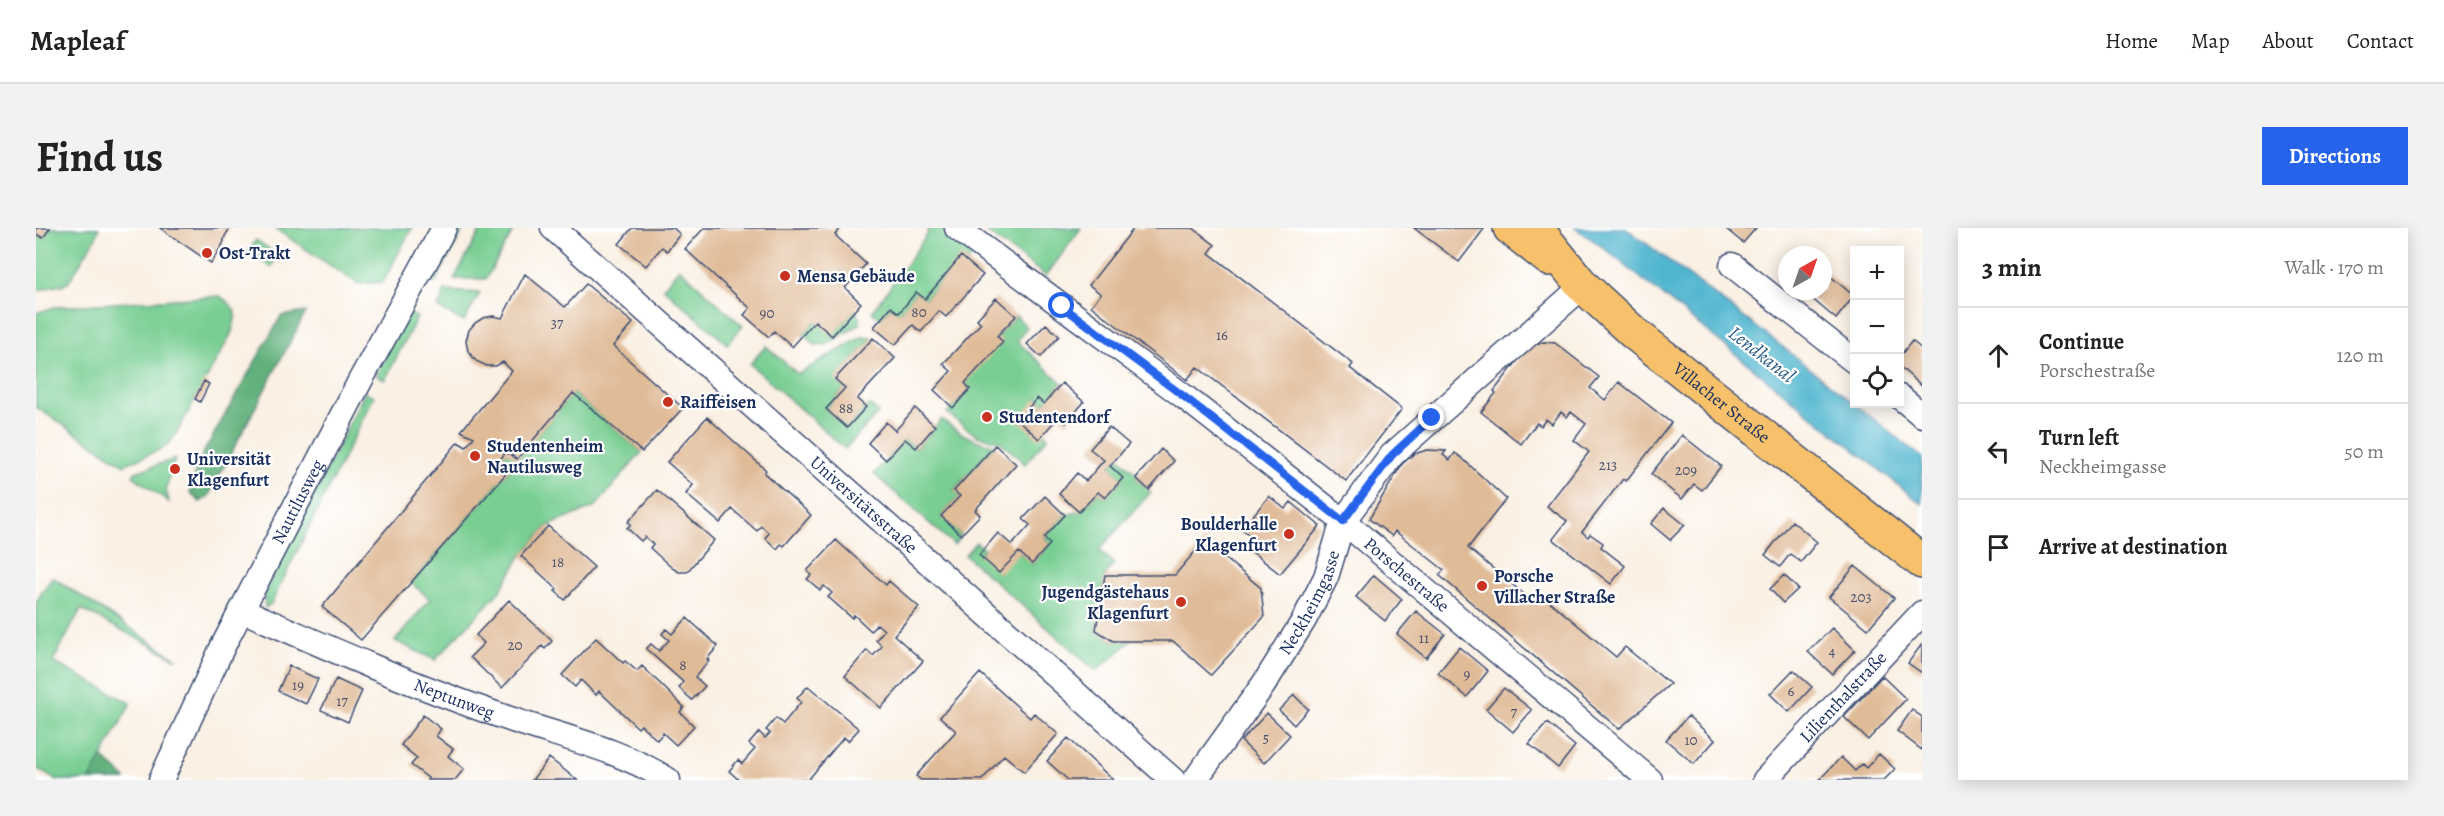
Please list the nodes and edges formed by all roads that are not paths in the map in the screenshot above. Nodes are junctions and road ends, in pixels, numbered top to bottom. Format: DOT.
graph roads {
  1 [pos="444,228"];
  2 [pos="553,228"];
  3 [pos="957,228"];
  4 [pos="1510,228"];
  5 [pos="1536,228"];
  6 [pos="1732,265"];
  7 [pos="1583,285"];
  8 [pos="1850,359"];
  9 [pos="1904,401"];
  10 [pos="1922,415"];
  11 [pos="1343,521"];
  12 [pos="1922,562"];
  13 [pos="242,610"];
  14 [pos="1922,613"];
  15 [pos="161,780"];
  16 [pos="668,780"];
  17 [pos="1173,780"];
  18 [pos="1195,780"];
  19 [pos="1650,780"];
  20 [pos="1765,780"];
  1 -- 13 [label="street, Nautilusweg"];
  2 -- 17 [label="street, Universitätsstraße"];
  3 -- 11 [label="street, Porschestraße"];
  4 -- 7 [label="main road"];
  5 -- 7 [label="main road, Villacher Straße"];
  6 -- 8 [label="street"];
  7 -- 11 [label="street, Neckheimgasse"];
  7 -- 12 [label="main road, Villacher Straße"];
  9 -- 10 [label="street"];
  11 -- 18 [label="street, Neckheimgasse"];
  11 -- 19 [label="street, Porschestraße"];
  13 -- 15 [label="street, Nautilusweg"];
  13 -- 16 [label="street, Neptunweg"];
  14 -- 20 [label="street, Lilienthalstraße"];
}
